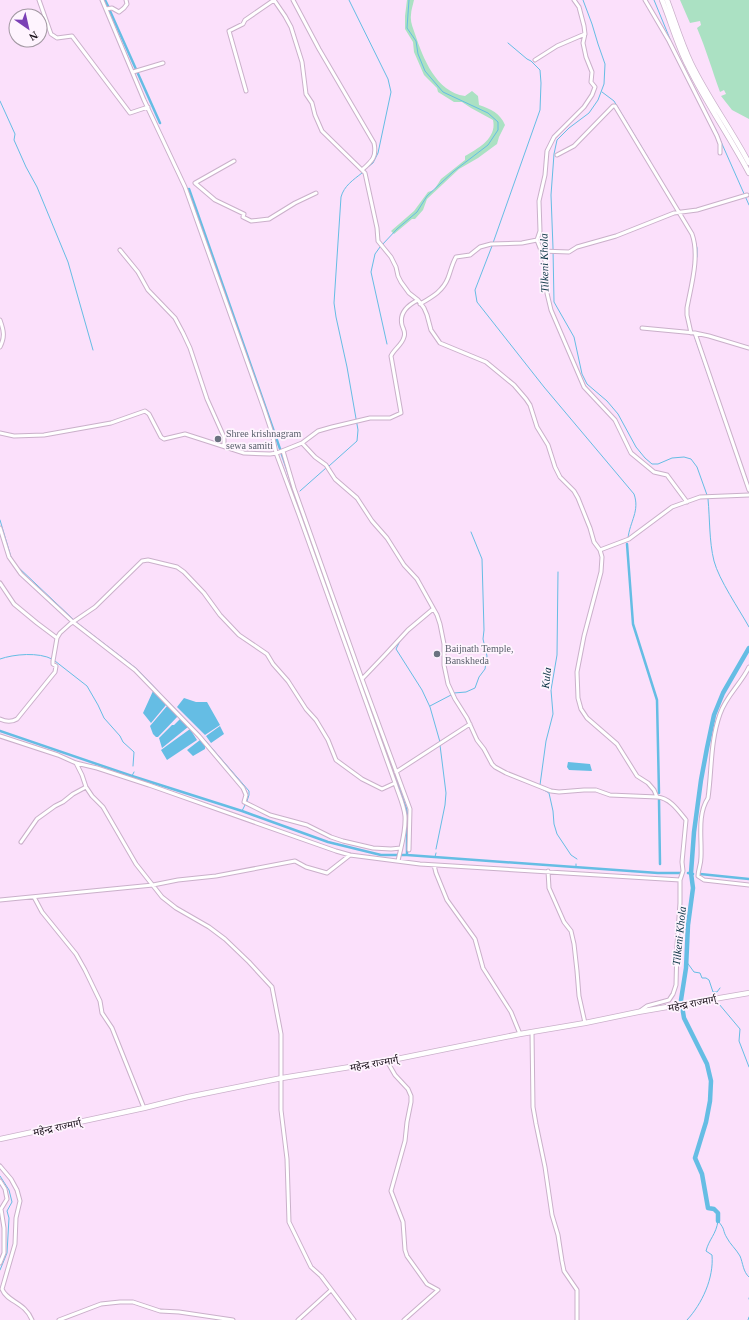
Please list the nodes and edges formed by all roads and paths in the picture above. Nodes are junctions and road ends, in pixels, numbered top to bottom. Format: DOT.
graph roads {
  1 [pos="39,0"];
  2 [pos="102,0"];
  3 [pos="126,0"];
  4 [pos="274,0"];
  5 [pos="293,0"];
  6 [pos="574,0"];
  7 [pos="645,0"];
  8 [pos="662,0"];
  9 [pos="667,0"];
  10 [pos="106,9"];
  11 [pos="585,34"];
  12 [pos="535,60"];
  13 [pos="163,63"];
  14 [pos="136,71"];
  15 [pos="246,91"];
  16 [pos="148,107"];
  17 [pos="720,153"];
  18 [pos="557,155"];
  19 [pos="234,161"];
  20 [pos="749,164"];
  21 [pos="364,172"];
  22 [pos="749,173"];
  23 [pos="316,193"];
  24 [pos="746,195"];
  25 [pos="679,212"];
  26 [pos="537,240"];
  27 [pos="120,250"];
  28 [pos="540,251"];
  29 [pos="418,300"];
  30 [pos="420,304"];
  31 [pos="0,320"];
  32 [pos="642,328"];
  33 [pos="693,333"];
  34 [pos="0,347"];
  35 [pos="749,348"];
  36 [pos="0,433"];
  37 [pos="302,443"];
  38 [pos="224,446"];
  39 [pos="283,451"];
  40 [pos="277,453"];
  41 [pos="749,490"];
  42 [pos="749,496"];
  43 [pos="687,502"];
  44 [pos="0,528"];
  45 [pos="600,550"];
  46 [pos="0,583"];
  47 [pos="433,609"];
  48 [pos="74,621"];
  49 [pos="57,638"];
  50 [pos="749,667"];
  51 [pos="362,679"];
  52 [pos="0,719"];
  53 [pos="470,724"];
  54 [pos="0,736"];
  55 [pos="76,763"];
  56 [pos="396,772"];
  57 [pos="395,783"];
  58 [pos="86,787"];
  59 [pos="657,797"];
  60 [pos="21,842"];
  61 [pos="401,848"];
  62 [pos="409,850"];
  63 [pos="350,855"];
  64 [pos="398,859"];
  65 [pos="434,865"];
  66 [pos="548,871"];
  67 [pos="680,880"];
  68 [pos="749,885"];
  69 [pos="153,886"];
  70 [pos="34,897"];
  71 [pos="0,900"];
  72 [pos="749,992"];
  73 [pos="638,1012"];
  74 [pos="585,1023"];
  75 [pos="532,1032"];
  76 [pos="520,1034"];
  77 [pos="387,1061"];
  78 [pos="282,1078"];
  79 [pos="144,1108"];
  80 [pos="0,1139"];
  81 [pos="0,1166"];
  82 [pos="0,1181"];
  83 [pos="0,1263"];
  84 [pos="331,1290"];
  85 [pos="32,1320"];
  86 [pos="59,1320"];
  87 [pos="233,1320"];
  88 [pos="298,1320"];
  89 [pos="354,1320"];
  90 [pos="404,1320"];
  91 [pos="577,1320"];
  1 -- 16 [label="street"];
  2 -- 10 [label="street"];
  3 -- 10 [label="street"];
  4 -- 15 [label="street"];
  4 -- 21 [label="street"];
  5 -- 21 [label="street"];
  6 -- 11 [label="street"];
  7 -- 17 [label="street"];
  8 -- 22 [label="main road"];
  9 -- 20 [label="main road"];
  10 -- 14 [label="street"];
  11 -- 12 [label="street"];
  11 -- 26 [label="street"];
  13 -- 14 [label="street"];
  14 -- 16 [label="street"];
  16 -- 40 [label="street"];
  18 -- 25 [label="street"];
  19 -- 23 [label="street"];
  21 -- 29 [label="street"];
  24 -- 25 [label="street"];
  25 -- 28 [label="street"];
  25 -- 33 [label="street"];
  26 -- 28 [label="street"];
  26 -- 30 [label="street"];
  27 -- 38 [label="street"];
  28 -- 43 [label="street"];
  29 -- 30 [label="street"];
  29 -- 37 [label="street"];
  30 -- 45 [label="street"];
  31 -- 34 [label="street"];
  32 -- 33 [label="street"];
  33 -- 35 [label="street"];
  33 -- 41 [label="street"];
  36 -- 38 [label="street"];
  37 -- 39 [label="street"];
  37 -- 47 [label="street"];
  38 -- 40 [label="street"];
  39 -- 40 [label="street"];
  39 -- 51 [label="street"];
  40 -- 57 [label="street"];
  42 -- 43 [label="street"];
  43 -- 45 [label="street"];
  44 -- 48 [label="street"];
  45 -- 59 [label="street"];
  46 -- 49 [label="street"];
  47 -- 51 [label="street"];
  47 -- 53 [label="street"];
  48 -- 49 [label="street"];
  48 -- 57 [label="street"];
  48 -- 61 [label="street"];
  49 -- 52 [label="street"];
  50 -- 68 [label="street"];
  51 -- 56 [label="street"];
  53 -- 56 [label="street"];
  53 -- 59 [label="street"];
  54 -- 55 [label="street"];
  55 -- 58 [label="street"];
  55 -- 63 [label="street"];
  56 -- 62 [label="street"];
  57 -- 61 [label="street"];
  58 -- 60 [label="street"];
  58 -- 69 [label="street"];
  59 -- 67 [label="street"];
  61 -- 64 [label="street"];
  63 -- 64 [label="street"];
  63 -- 69 [label="street"];
  64 -- 65 [label="street"];
  65 -- 66 [label="street"];
  65 -- 76 [label="street"];
  66 -- 67 [label="street"];
  66 -- 74 [label="street"];
  67 -- 73 [label="street"];
  69 -- 70 [label="street"];
  69 -- 78 [label="street"];
  70 -- 71 [label="street"];
  70 -- 79 [label="street"];
  72 -- 73 [label="main road, महेन्द्र राज्मार्ग्"];
  73 -- 74 [label="main road, महेन्द्र राज्मार्ग्"];
  74 -- 75 [label="main road, महेन्द्र राज्मार्ग्"];
  75 -- 76 [label="main road, महेन्द्र राज्मार्ग्"];
  75 -- 91 [label="street"];
  76 -- 77 [label="main road, महेन्द्र राज्मार्ग्"];
  77 -- 78 [label="main road, महेन्द्र राज्मार्ग्"];
  77 -- 90 [label="street"];
  78 -- 79 [label="main road, महेन्द्र राज्मार्ग्"];
  78 -- 84 [label="street"];
  79 -- 80 [label="main road, महेन्द्र राज्मार्ग्"];
  81 -- 85 [label="street"];
  82 -- 83 [label="street"];
  84 -- 88 [label="street"];
  84 -- 89 [label="street"];
  86 -- 87 [label="street"];
}
